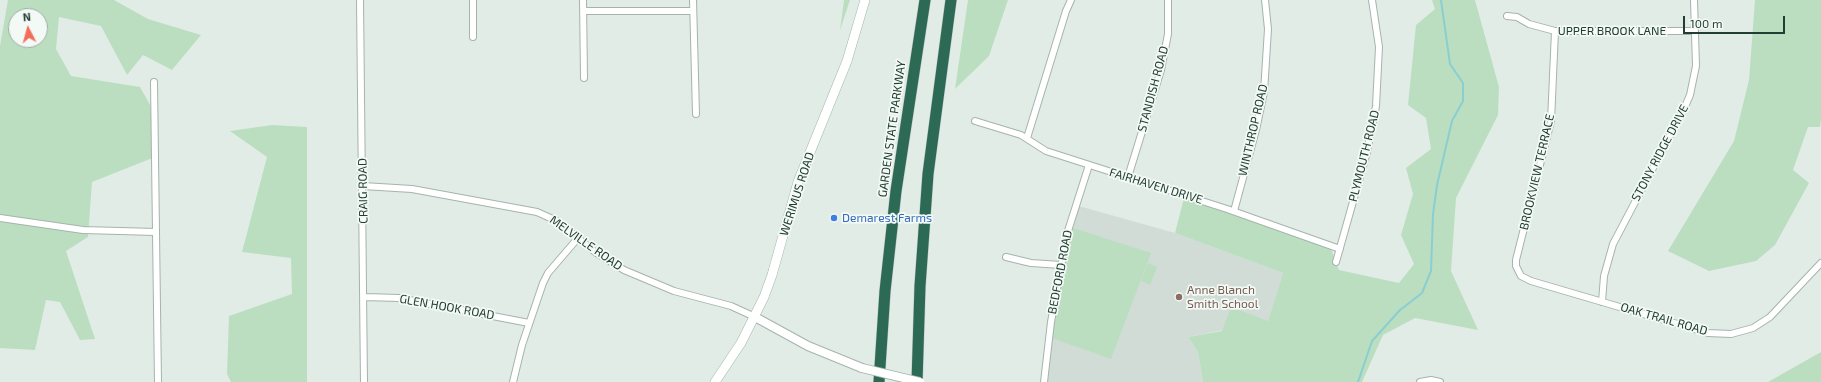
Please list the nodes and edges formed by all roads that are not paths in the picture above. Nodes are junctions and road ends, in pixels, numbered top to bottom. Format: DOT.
graph roads {
  1 [pos="360,0"];
  2 [pos="473,0"];
  3 [pos="583,0"];
  4 [pos="693,0"];
  5 [pos="865,0"];
  6 [pos="925,0"];
  7 [pos="951,0"];
  8 [pos="1071,0"];
  9 [pos="1168,0"];
  10 [pos="1265,0"];
  11 [pos="1372,0"];
  12 [pos="1694,0"];
  13 [pos="584,11"];
  14 [pos="693,11"];
  15 [pos="1507,16"];
  16 [pos="1555,31"];
  17 [pos="1695,31"];
  18 [pos="473,37"];
  19 [pos="584,78"];
  20 [pos="154,82"];
  21 [pos="696,114"];
  22 [pos="975,121"];
  23 [pos="1027,138"];
  24 [pos="1089,165"];
  25 [pos="1128,177"];
  26 [pos="363,186"];
  27 [pos="1234,211"];
  28 [pos="0,218"];
  29 [pos="156,232"];
  30 [pos="578,238"];
  31 [pos="1340,249"];
  32 [pos="1006,256"];
  33 [pos="1336,262"];
  34 [pos="1821,263"];
  35 [pos="1061,265"];
  36 [pos="1531,281"];
  37 [pos="364,297"];
  38 [pos="1602,302"];
  39 [pos="755,317"];
  40 [pos="529,322"];
  41 [pos="158,382"];
  42 [pos="364,382"];
  43 [pos="512,382"];
  44 [pos="715,382"];
  45 [pos="879,382"];
  46 [pos="916,382"];
  47 [pos="920,382"];
  48 [pos="1044,382"];
  49 [pos="1420,382"];
  50 [pos="1440,382"];
  1 -- 26 [label="street, CRAIG ROAD"];
  2 -- 18 [label="street"];
  3 -- 13 [label="street"];
  4 -- 14 [label="street"];
  5 -- 39 [label="main road, WERIMUS ROAD"];
  6 -- 45 [label="highway, GARDEN STATE PARKWAY"];
  7 -- 46 [label="highway"];
  8 -- 23 [label="street"];
  9 -- 25 [label="street, STANDISH ROAD"];
  10 -- 27 [label="street, WINTHROP ROAD"];
  11 -- 31 [label="street, PLYMOUTH ROAD"];
  12 -- 17 [label="street, STONY RIDGE DRIVE"];
  13 -- 14 [label="street"];
  13 -- 19 [label="street"];
  14 -- 21 [label="street"];
  15 -- 16 [label="street, UPPER BROOK LANE"];
  16 -- 17 [label="street, UPPER BROOK LANE"];
  16 -- 36 [label="street, BROOKVIEW TERRACE"];
  17 -- 38 [label="street, STONY RIDGE DRIVE"];
  20 -- 29 [label="street"];
  22 -- 23 [label="street, FAIRHAVEN DRIVE"];
  23 -- 24 [label="street, FAIRHAVEN DRIVE"];
  24 -- 25 [label="street, FAIRHAVEN DRIVE"];
  24 -- 35 [label="street, BEDFORD ROAD"];
  25 -- 27 [label="street, FAIRHAVEN DRIVE"];
  26 -- 30 [label="street, MELVILLE ROAD"];
  26 -- 37 [label="street, CRAIG ROAD"];
  27 -- 31 [label="street, FAIRHAVEN DRIVE"];
  28 -- 29 [label="street"];
  29 -- 41 [label="street"];
  30 -- 39 [label="street, MELVILLE ROAD"];
  30 -- 40 [label="street"];
  31 -- 33 [label="street, PLYMOUTH ROAD"];
  32 -- 35 [label="street"];
  34 -- 38 [label="street, OAK TRAIL ROAD"];
  35 -- 48 [label="street, BEDFORD ROAD"];
  36 -- 38 [label="street, OAK TRAIL ROAD"];
  37 -- 40 [label="street, GLEN HOOK ROAD"];
  37 -- 42 [label="street, CRAIG ROAD"];
  39 -- 44 [label="main road, WERIMUS ROAD"];
  39 -- 47 [label="street, bridge"];
  40 -- 43 [label="street"];
  49 -- 50 [label="street"];
}
